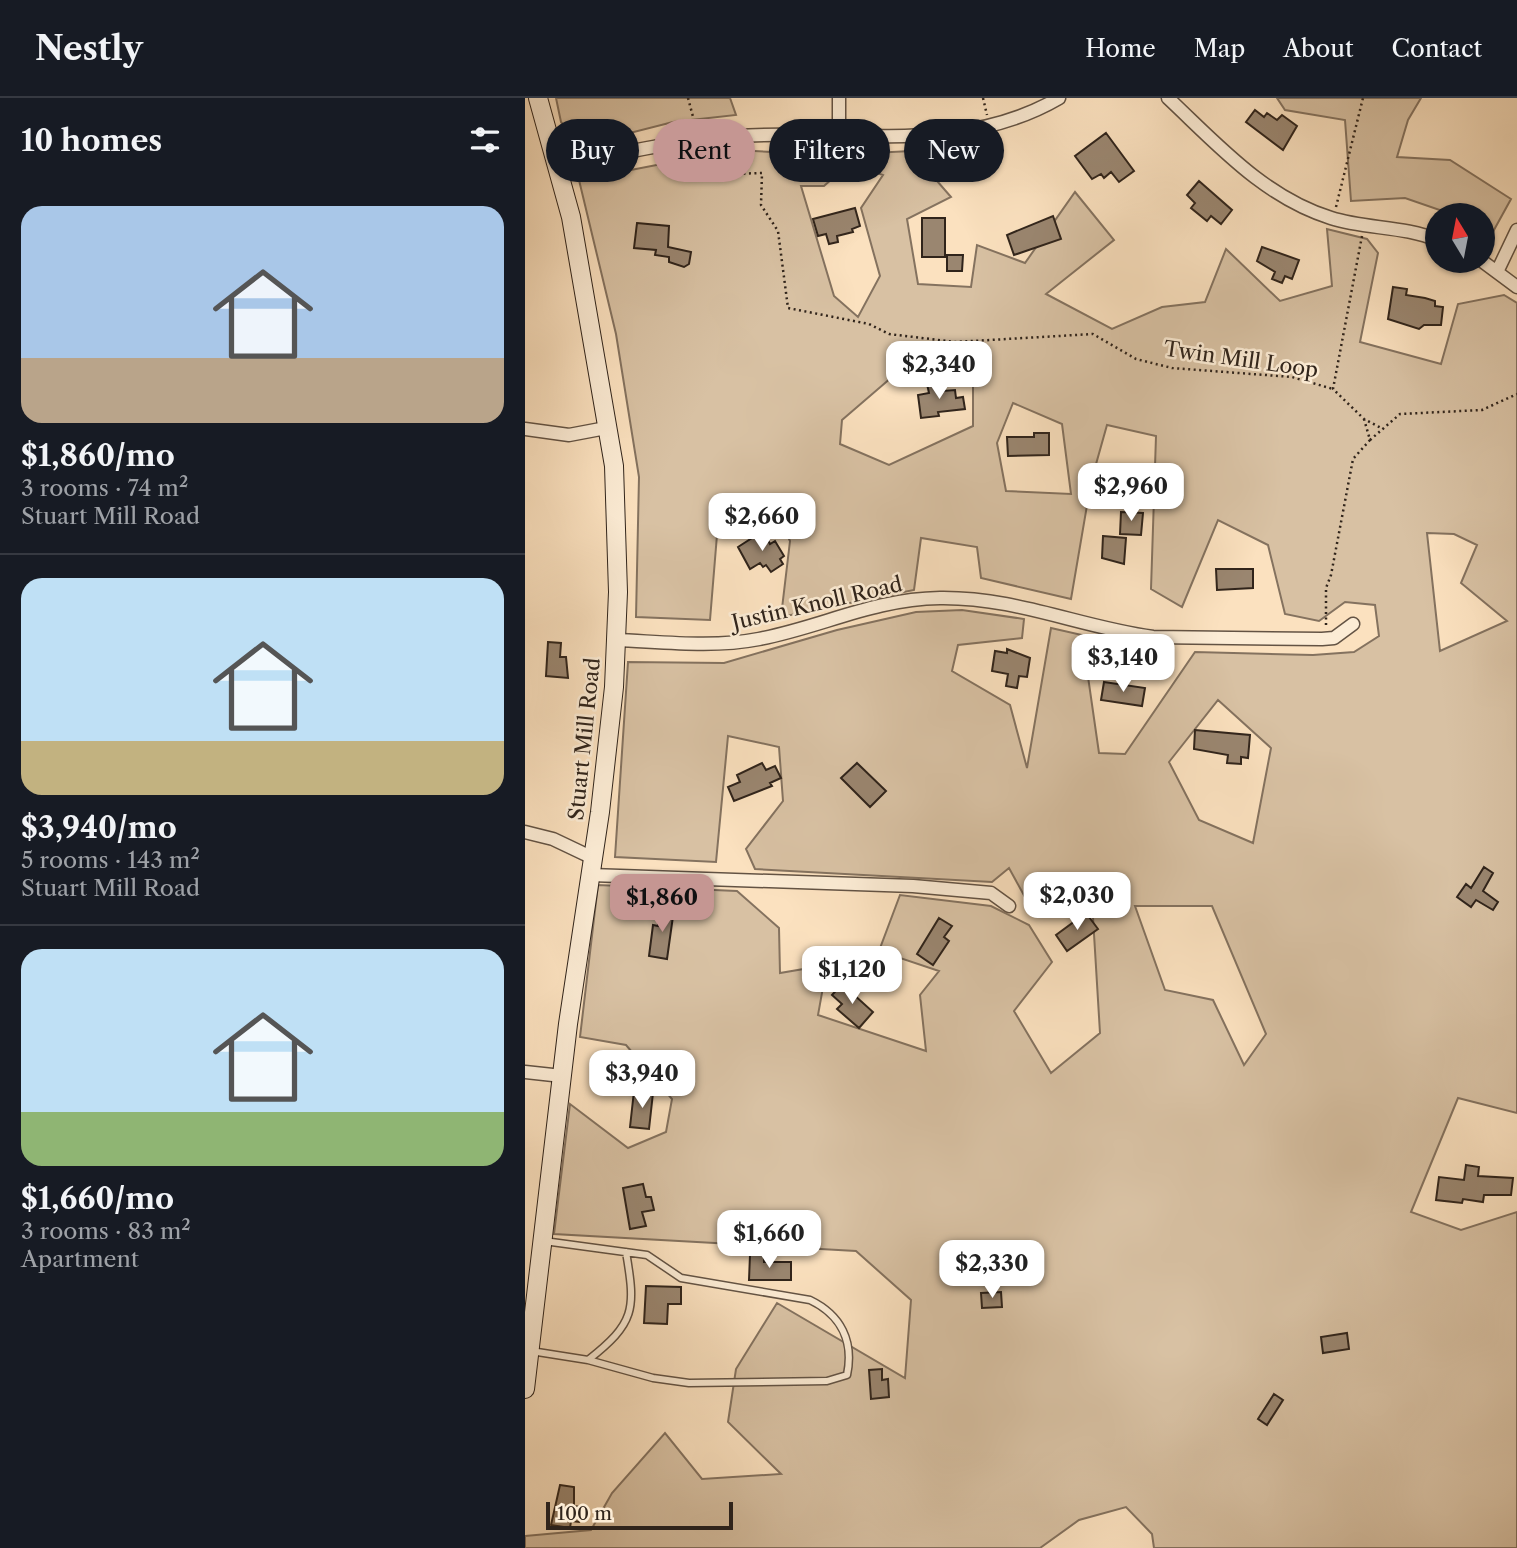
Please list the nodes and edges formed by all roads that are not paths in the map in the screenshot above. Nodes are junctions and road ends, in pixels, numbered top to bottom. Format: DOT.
graph roads {
  1 [pos="538,98"];
  2 [pos="839,98"];
  3 [pos="1059,98"];
  4 [pos="1168,98"];
  5 [pos="839,119"];
  6 [pos="546,125"];
  7 [pos="890,135"];
  8 [pos="769,137"];
  9 [pos="639,151"];
  10 [pos="562,182"];
  11 [pos="1517,230"];
  12 [pos="1425,238"];
  13 [pos="1497,272"];
  14 [pos="1517,287"];
  15 [pos="606,428"];
  16 [pos="525,429"];
  17 [pos="1353,624"];
  18 [pos="616,640"];
  19 [pos="525,832"];
  20 [pos="592,867"];
  21 [pos="1009,906"];
  22 [pos="525,1072"];
  23 [pos="562,1076"];
  24 [pos="542,1241"];
  25 [pos="626,1252"];
  26 [pos="530,1351"];
  27 [pos="588,1360"];
  28 [pos="525,1389"];
  1 -- 6 [label="main road, Stuart Mill Road"];
  2 -- 5 [label="street"];
  3 -- 7 [label="street"];
  4 -- 12 [label="street"];
  8 -- 9 [label="street"];
  10 -- 15 [label="main road, Stuart Mill Road"];
  11 -- 13 [label="street"];
  13 -- 14 [label="street"];
  15 -- 16 [label="street"];
  15 -- 18 [label="main road, Stuart Mill Road"];
  17 -- 18 [label="street, Justin Knoll Road"];
  18 -- 20 [label="main road, Stuart Mill Road"];
  19 -- 20 [label="street"];
  20 -- 21 [label="street"];
  20 -- 23 [label="main road, Stuart Mill Road"];
  22 -- 23 [label="street"];
  23 -- 24 [label="main road, Stuart Mill Road"];
  24 -- 25 [label="lane"];
  24 -- 26 [label="main road, Stuart Mill Road"];
  25 -- 27 [label="lane"];
  25 -- 27 [label="lane"];
  26 -- 27 [label="lane"];
  26 -- 28 [label="main road, Stuart Mill Road"];
}
